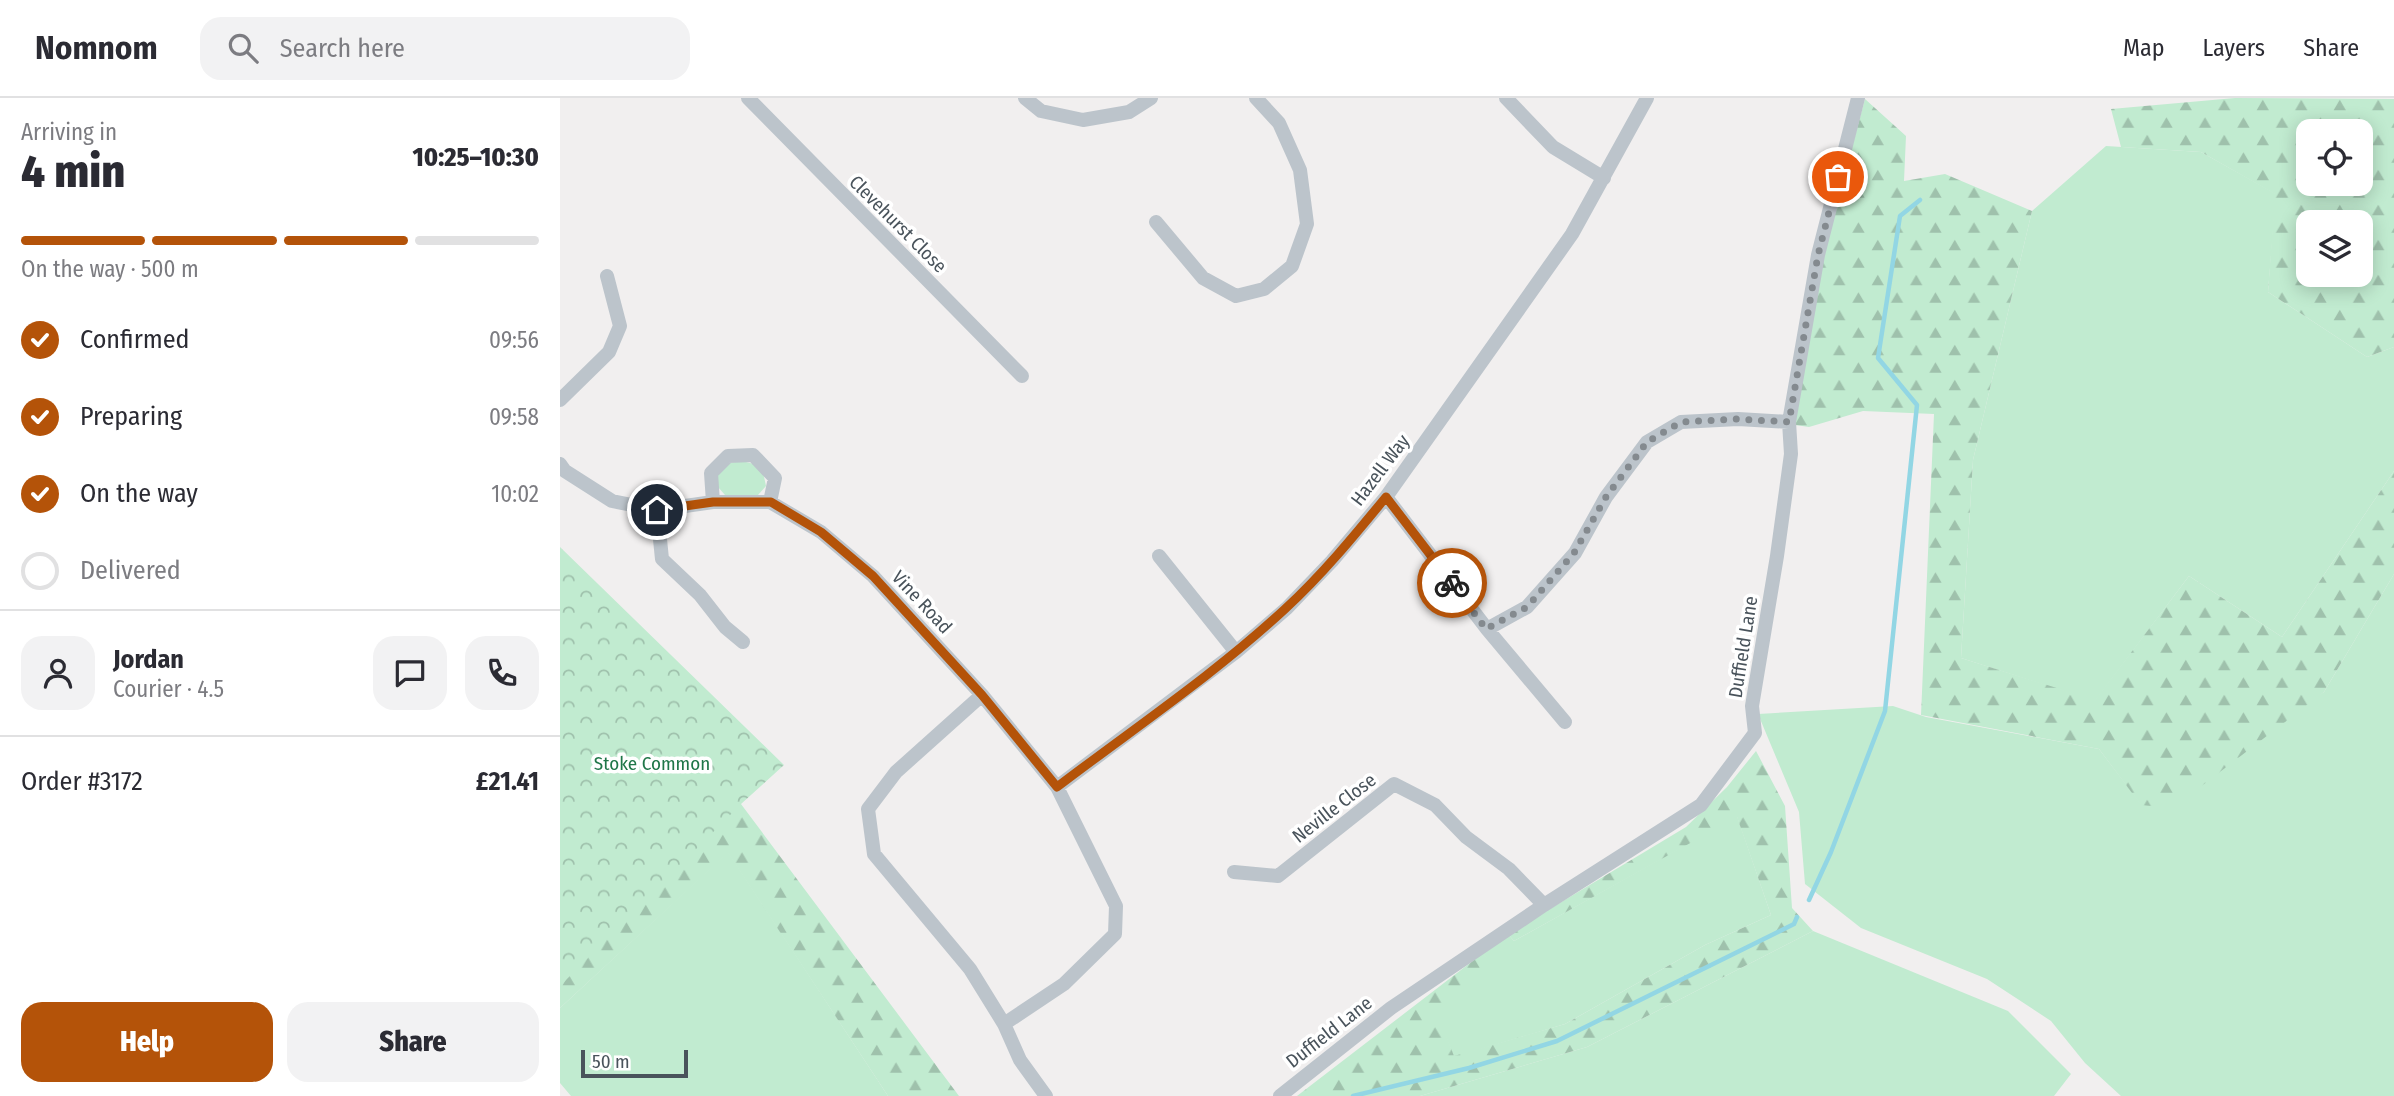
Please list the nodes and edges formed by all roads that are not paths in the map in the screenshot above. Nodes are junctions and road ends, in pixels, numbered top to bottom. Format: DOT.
graph roads {
  1 [pos="748,98"];
  2 [pos="1025,98"];
  3 [pos="1151,98"];
  4 [pos="1256,98"];
  5 [pos="1506,98"];
  6 [pos="1647,98"];
  7 [pos="1858,98"];
  8 [pos="1604,178"];
  9 [pos="1156,222"];
  10 [pos="607,276"];
  11 [pos="1022,376"];
  12 [pos="560,400"];
  13 [pos="1789,422"];
  14 [pos="560,464"];
  15 [pos="1386,497"];
  16 [pos="713,502"];
  17 [pos="771,502"];
  18 [pos="657,510"];
  19 [pos="1159,556"];
  20 [pos="1486,629"];
  21 [pos="743,642"];
  22 [pos="1236,652"];
  23 [pos="982,695"];
  24 [pos="1565,722"];
  25 [pos="1057,787"];
  26 [pos="1234,872"];
  27 [pos="1544,905"];
  28 [pos="1004,1024"];
  29 [pos="1046,1096"];
  30 [pos="1280,1096"];
  1 -- 11 [label="street, Clevehurst Close"];
  2 -- 3 [label="street"];
  4 -- 9 [label="street"];
  5 -- 8 [label="street"];
  6 -- 8 [label="street, Hazell Way"];
  7 -- 13 [label="street, Duffield Lane"];
  8 -- 15 [label="street, Hazell Way"];
  10 -- 12 [label="street"];
  13 -- 20 [label="street"];
  13 -- 27 [label="street, Duffield Lane"];
  14 -- 18 [label="street"];
  15 -- 20 [label="street"];
  15 -- 22 [label="street, Hazell Way"];
  16 -- 17 [label="street"];
  16 -- 17 [label="street"];
  16 -- 18 [label="street"];
  17 -- 23 [label="street, Vine Road"];
  18 -- 21 [label="street"];
  19 -- 22 [label="street"];
  20 -- 24 [label="street"];
  22 -- 25 [label="street, Hazell Way"];
  23 -- 25 [label="street, Vine Road"];
  23 -- 28 [label="street"];
  25 -- 28 [label="street, Vine Road"];
  26 -- 27 [label="street, Neville Close"];
  27 -- 30 [label="street, Duffield Lane"];
  28 -- 29 [label="street"];
}
